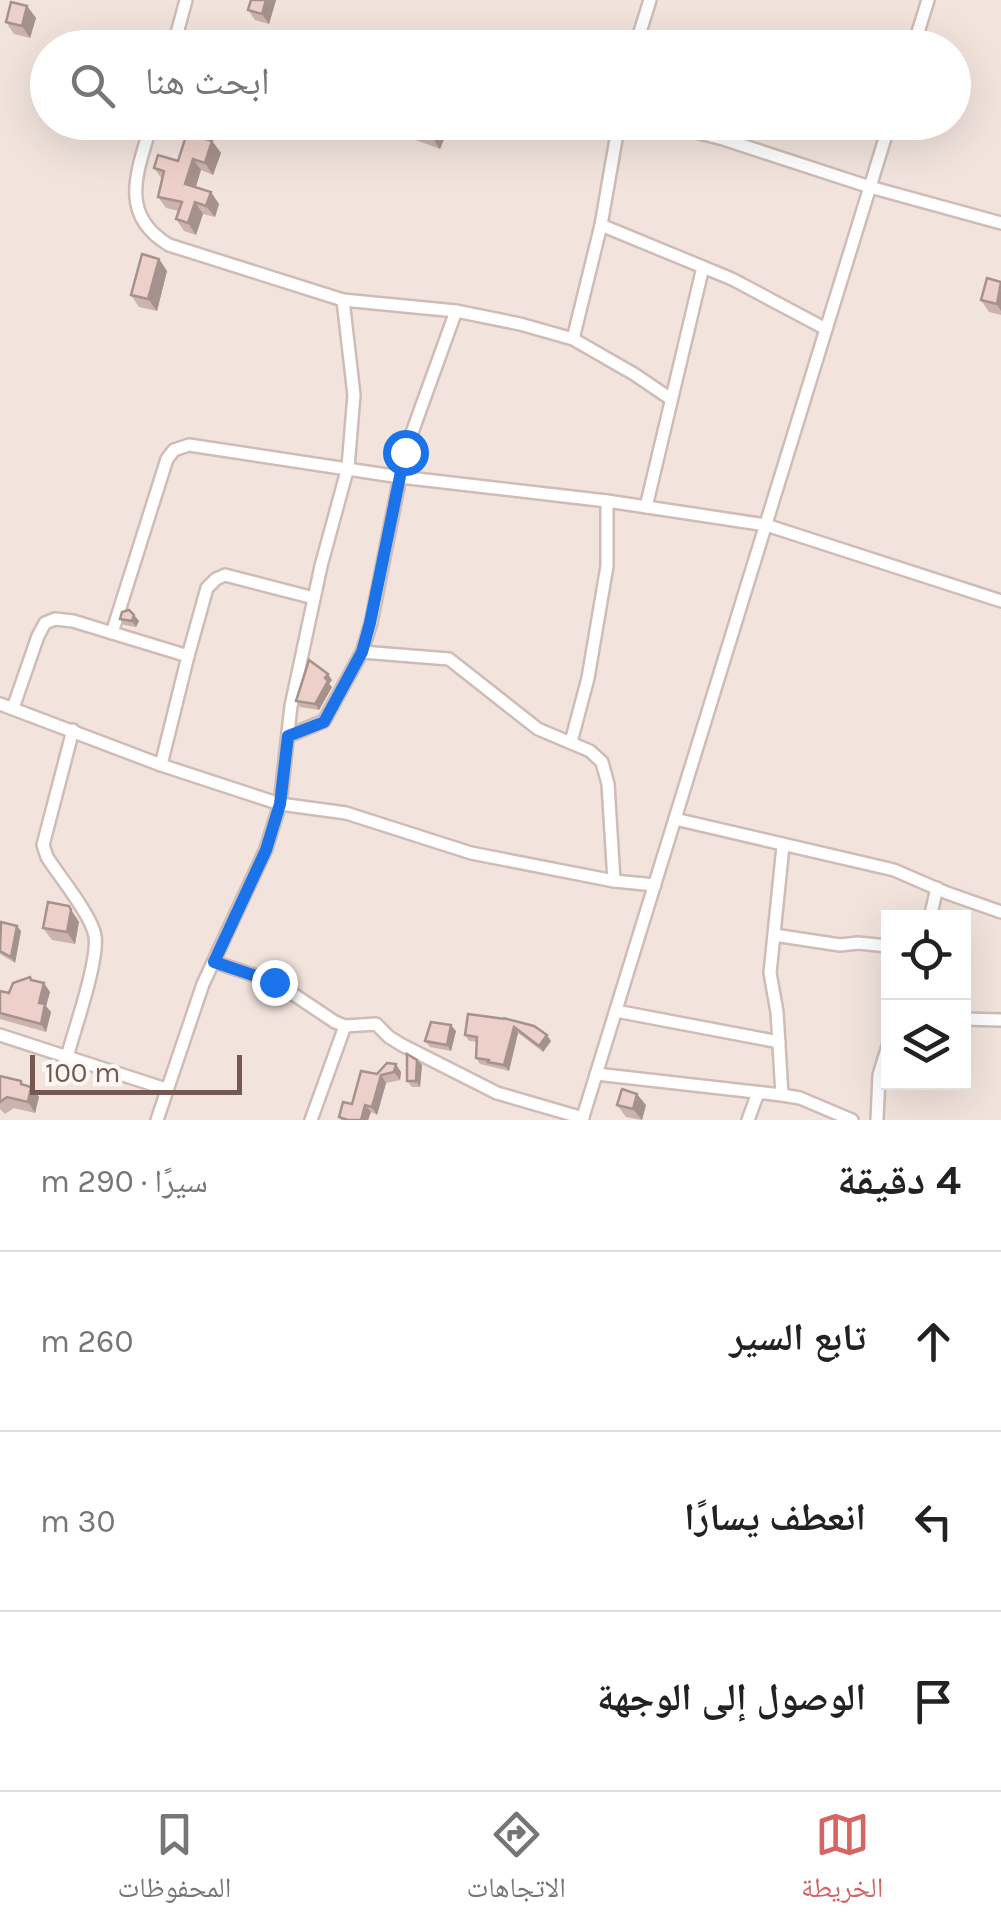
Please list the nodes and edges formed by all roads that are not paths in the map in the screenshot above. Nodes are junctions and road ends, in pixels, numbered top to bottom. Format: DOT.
graph roads {
  1 [pos="186,0"];
  2 [pos="650,0"];
  3 [pos="928,0"];
  4 [pos="178,30"];
  5 [pos="641,30"];
  6 [pos="919,30"];
  7 [pos="147,140"];
  8 [pos="615,140"];
  9 [pos="726,140"];
  10 [pos="884,140"];
  11 [pos="870,187"];
  12 [pos="1001,223"];
  13 [pos="601,225"];
  14 [pos="702,266"];
  15 [pos="344,300"];
  16 [pos="456,311"];
  17 [pos="826,329"];
  18 [pos="573,338"];
  19 [pos="670,400"];
  20 [pos="348,468"];
  21 [pos="400,476"];
  22 [pos="606,501"];
  23 [pos="646,507"];
  24 [pos="766,525"];
  25 [pos="314,598"];
  26 [pos="1001,602"];
  27 [pos="112,633"];
  28 [pos="362,652"];
  29 [pos="188,656"];
  30 [pos="6,706"];
  31 [pos="73,730"];
  32 [pos="288,736"];
  33 [pos="571,742"];
  34 [pos="161,765"];
  35 [pos="280,804"];
  36 [pos="675,820"];
  37 [pos="783,846"];
  38 [pos="614,881"];
  39 [pos="655,884"];
  40 [pos="937,888"];
  41 [pos="932,910"];
  42 [pos="1001,912"];
  43 [pos="774,935"];
  44 [pos="881,945"];
  45 [pos="214,962"];
  46 [pos="616,1011"];
  47 [pos="971,1019"];
  48 [pos="1001,1020"];
  49 [pos="345,1026"];
  50 [pos="0,1035"];
  51 [pos="779,1042"];
  52 [pos="67,1057"];
  53 [pos="881,1071"];
  54 [pos="596,1074"];
  55 [pos="166,1089"];
  56 [pos="758,1093"];
  57 [pos="782,1094"];
  58 [pos="582,1119"];
  59 [pos="157,1120"];
  60 [pos="311,1120"];
  61 [pos="748,1120"];
  62 [pos="852,1120"];
  63 [pos="876,1120"];
  1 -- 4 [label="street"];
  2 -- 5 [label="street"];
  3 -- 6 [label="street"];
  7 -- 15 [label="street"];
  8 -- 13 [label="street"];
  9 -- 11 [label="street"];
  10 -- 11 [label="street"];
  11 -- 12 [label="street"];
  11 -- 17 [label="street"];
  13 -- 14 [label="street"];
  13 -- 18 [label="street"];
  14 -- 17 [label="street"];
  14 -- 19 [label="street"];
  15 -- 16 [label="street"];
  15 -- 20 [label="street"];
  16 -- 18 [label="street"];
  16 -- 21 [label="street"];
  17 -- 24 [label="street"];
  18 -- 19 [label="street"];
  19 -- 23 [label="street"];
  20 -- 21 [label="street"];
  20 -- 25 [label="street"];
  20 -- 27 [label="street"];
  21 -- 22 [label="street"];
  21 -- 28 [label="street"];
  22 -- 23 [label="street"];
  22 -- 33 [label="street"];
  23 -- 24 [label="street"];
  24 -- 26 [label="street"];
  24 -- 36 [label="street"];
  25 -- 29 [label="street"];
  25 -- 32 [label="street"];
  27 -- 29 [label="street"];
  27 -- 30 [label="street"];
  28 -- 32 [label="street"];
  28 -- 33 [label="street"];
  29 -- 34 [label="street"];
  30 -- 31 [label="street"];
  31 -- 34 [label="street"];
  31 -- 52 [label="street"];
  32 -- 35 [label="street"];
  33 -- 38 [label="street"];
  34 -- 35 [label="street"];
  35 -- 38 [label="street"];
  35 -- 45 [label="street"];
  36 -- 37 [label="street"];
  36 -- 39 [label="street"];
  37 -- 40 [label="street"];
  37 -- 43 [label="street"];
  38 -- 39 [label="street"];
  39 -- 46 [label="street"];
  40 -- 41 [label="street"];
  40 -- 42 [label="street"];
  43 -- 44 [label="street"];
  43 -- 51 [label="street"];
  45 -- 49 [label="street"];
  45 -- 55 [label="street"];
  46 -- 51 [label="street"];
  46 -- 54 [label="street"];
  47 -- 48 [label="street"];
  49 -- 58 [label="street"];
  49 -- 60 [label="street"];
  50 -- 52 [label="street"];
  51 -- 57 [label="street"];
  52 -- 55 [label="street"];
  53 -- 63 [label="street"];
  54 -- 56 [label="street"];
  54 -- 58 [label="street"];
  55 -- 59 [label="street"];
  56 -- 57 [label="street"];
  56 -- 61 [label="street"];
  57 -- 62 [label="street"];
}
